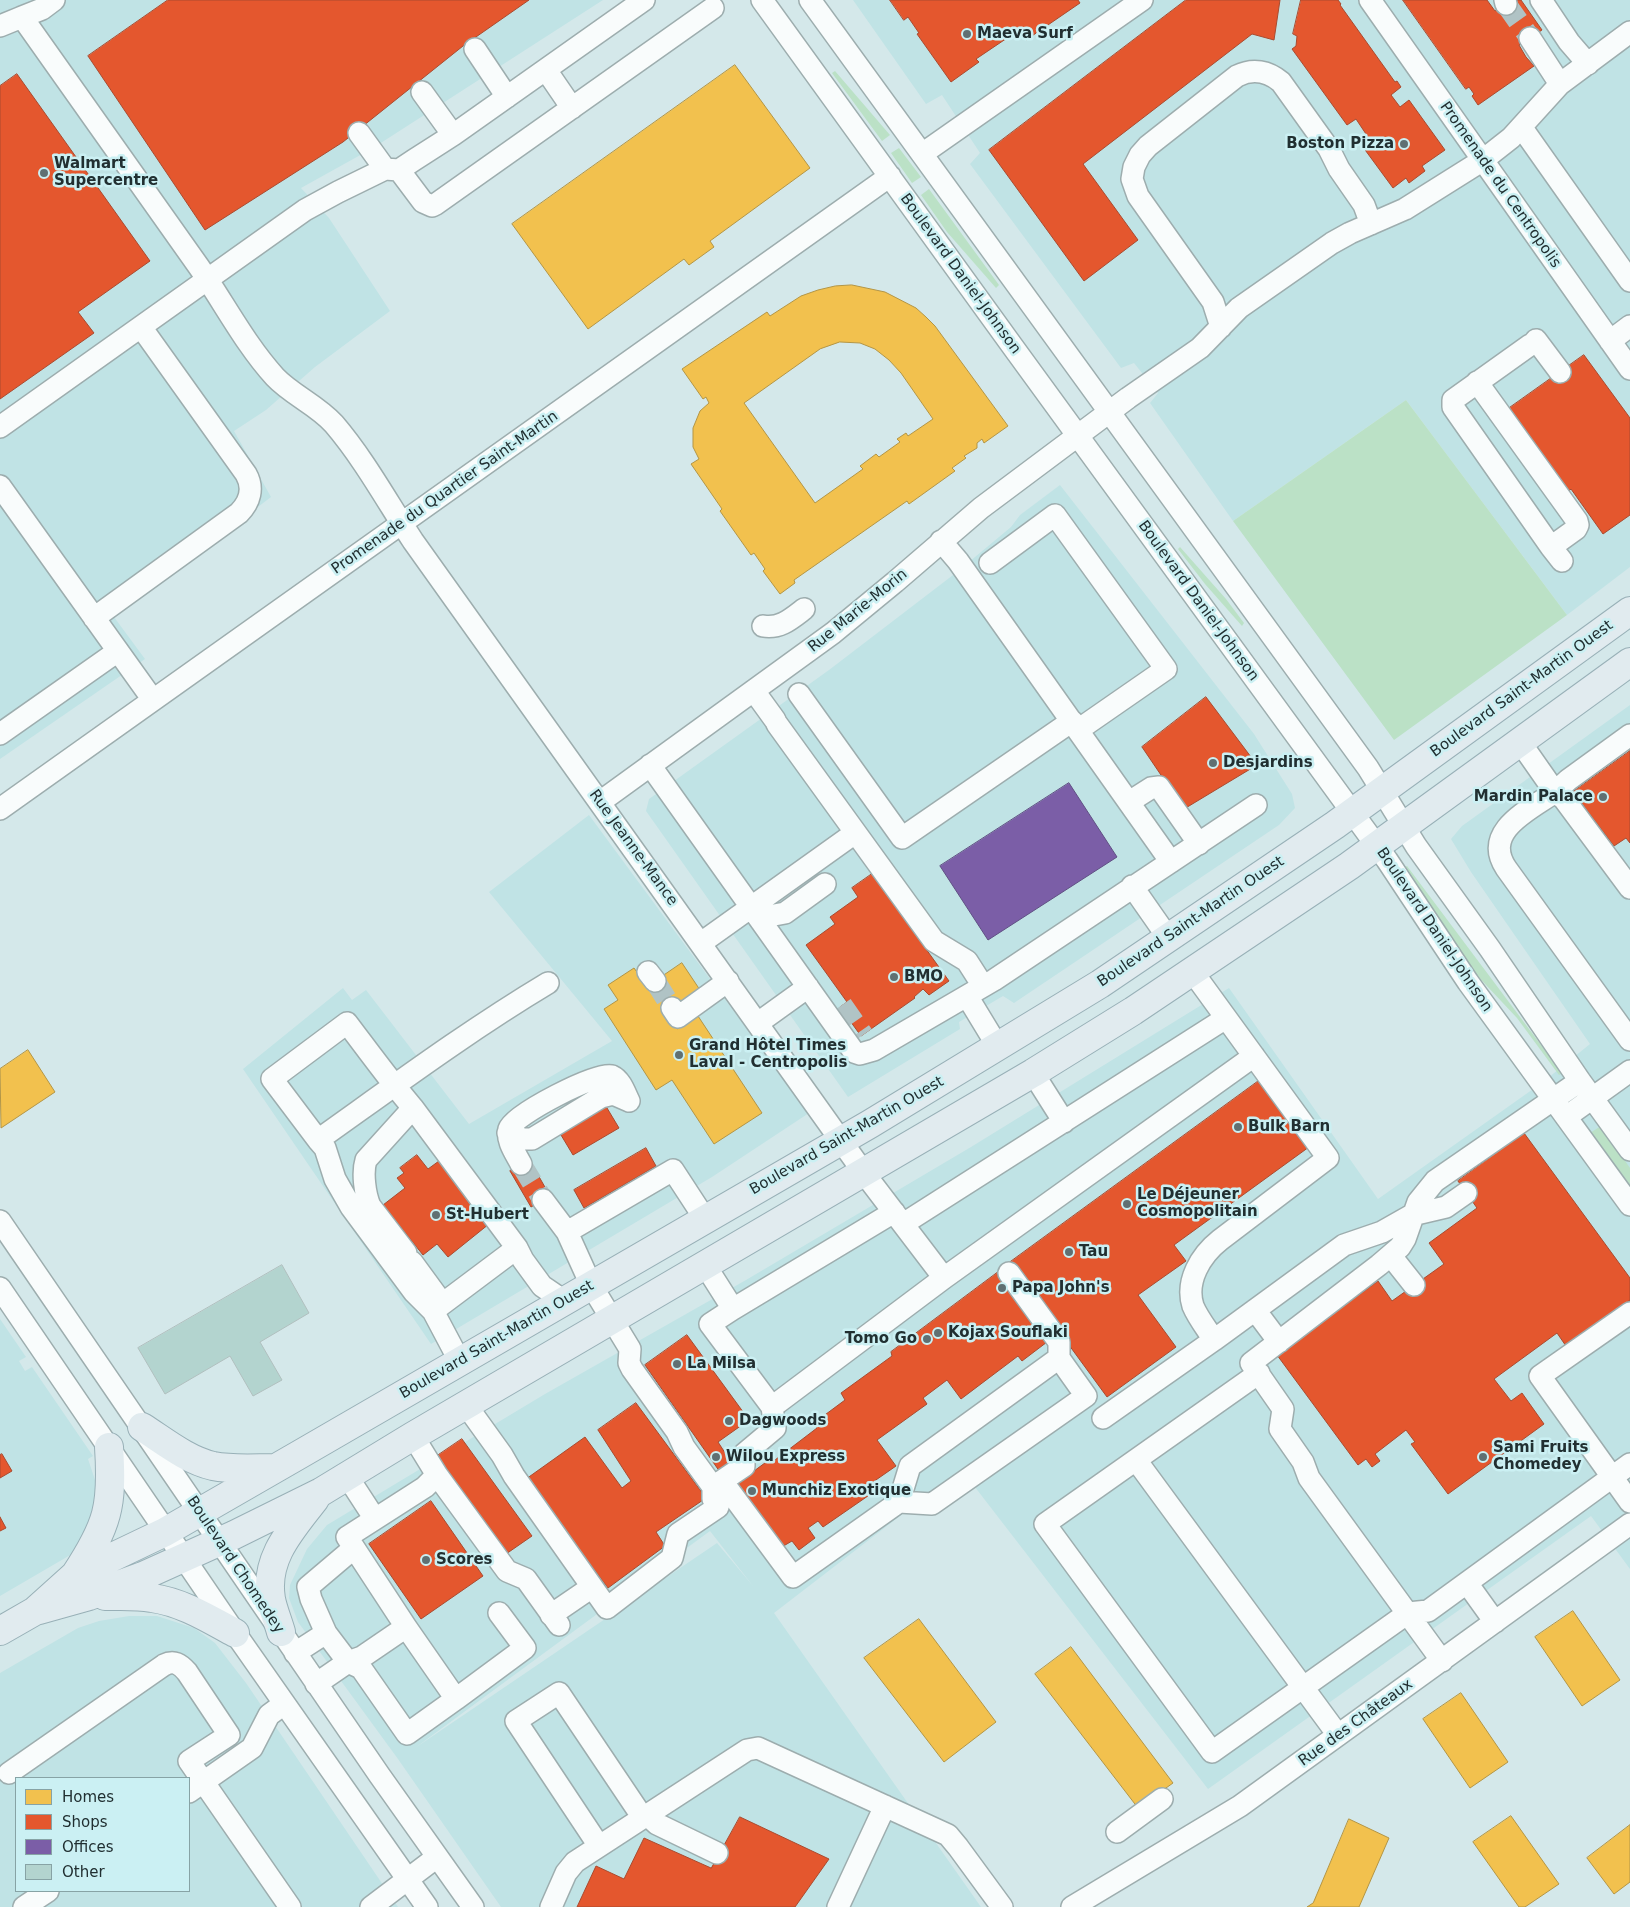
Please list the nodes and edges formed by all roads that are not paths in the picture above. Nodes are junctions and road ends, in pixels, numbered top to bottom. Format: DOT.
graph roads {
  1 [pos="54,0"];
  2 [pos="762,0"];
  3 [pos="810,0"];
  4 [pos="1142,0"];
  5 [pos="1370,0"];
  6 [pos="1541,0"];
  7 [pos="632,3"];
  8 [pos="713,8"];
  9 [pos="22,17"];
  10 [pos="0,26"];
  11 [pos="1630,32"];
  12 [pos="1530,38"];
  13 [pos="475,49"];
  14 [pos="1588,64"];
  15 [pos="546,70"];
  16 [pos="1560,84"];
  17 [pos="422,92"];
  18 [pos="507,97"];
  19 [pos="572,108"];
  20 [pos="1522,128"];
  21 [pos="359,133"];
  22 [pos="453,136"];
  23 [pos="922,154"];
  24 [pos="1483,160"];
  25 [pos="392,169"];
  26 [pos="890,176"];
  27 [pos="1371,224"];
  28 [pos="207,279"];
  29 [pos="1630,281"];
  30 [pos="1630,326"];
  31 [pos="141,327"];
  32 [pos="1221,327"];
  33 [pos="1610,341"];
  34 [pos="1630,369"];
  35 [pos="1560,372"];
  36 [pos="1477,382"];
  37 [pos="1110,413"];
  38 [pos="0,427"];
  39 [pos="1078,436"];
  40 [pos="0,486"];
  41 [pos="402,524"];
  42 [pos="941,541"];
  43 [pos="990,563"];
  44 [pos="804,610"];
  45 [pos="1630,611"];
  46 [pos="94,618"];
  47 [pos="763,626"];
  48 [pos="118,651"];
  49 [pos="1629,664"];
  50 [pos="754,691"];
  51 [pos="799,694"];
  52 [pos="153,700"];
  53 [pos="1075,726"];
  54 [pos="0,734"];
  55 [pos="1630,736"];
  56 [pos="1520,742"];
  57 [pos="650,765"];
  58 [pos="1382,791"];
  59 [pos="1555,792"];
  60 [pos="600,802"];
  61 [pos="1129,802"];
  62 [pos="1256,805"];
  63 [pos="0,809"];
  64 [pos="1352,814"];
  65 [pos="1403,825"];
  66 [pos="855,833"];
  67 [pos="1198,844"];
  68 [pos="1376,846"];
  69 [pos="1171,862"];
  70 [pos="825,884"];
  71 [pos="1132,886"];
  72 [pos="1630,888"];
  73 [pos="755,913"];
  74 [pos="1169,939"];
  75 [pos="701,943"];
  76 [pos="1192,971"];
  77 [pos="728,981"];
  78 [pos="548,984"];
  79 [pos="808,987"];
  80 [pos="975,991"];
  81 [pos="672,1008"];
  82 [pos="1226,1018"];
  83 [pos="758,1023"];
  84 [pos="1630,1040"];
  85 [pos="998,1047"];
  86 [pos="1254,1056"];
  87 [pos="1630,1071"];
  88 [pos="1033,1073"];
  89 [pos="1580,1081"];
  90 [pos="395,1085"];
  91 [pos="1592,1098"];
  92 [pos="1553,1099"];
  93 [pos="413,1108"];
  94 [pos="1566,1117"];
  95 [pos="1064,1122"];
  96 [pos="508,1132"];
  97 [pos="318,1140"];
  98 [pos="841,1140"];
  99 [pos="1630,1150"];
  100 [pos="521,1164"];
  101 [pos="864,1173"];
  102 [pos="1466,1193"];
  103 [pos="544,1200"];
  104 [pos="1630,1205"];
  105 [pos="1412,1215"];
  106 [pos="899,1218"];
  107 [pos="705,1220"];
  108 [pos="0,1221"];
  109 [pos="567,1232"];
  110 [pos="989,1245"];
  111 [pos="517,1248"];
  112 [pos="1391,1256"];
  113 [pos="705,1265"];
  114 [pos="944,1278"];
  115 [pos="1414,1285"];
  116 [pos="591,1286"];
  117 [pos="0,1288"];
  118 [pos="564,1301"];
  119 [pos="437,1307"];
  120 [pos="733,1309"];
  121 [pos="1255,1310"];
  122 [pos="1630,1313"];
  123 [pos="613,1320"];
  124 [pos="1214,1340"];
  125 [pos="1279,1342"];
  126 [pos="1059,1358"];
  127 [pos="460,1362"];
  128 [pos="1259,1373"];
  129 [pos="1086,1396"];
  130 [pos="466,1405"];
  131 [pos="772,1407"];
  132 [pos="142,1427"];
  133 [pos="413,1436"];
  134 [pos="108,1447"];
  135 [pos="1136,1460"];
  136 [pos="1630,1464"];
  137 [pos="276,1468"];
  138 [pos="437,1475"];
  139 [pos="347,1476"];
  140 [pos="1613,1477"];
  141 [pos="718,1484"];
  142 [pos="321,1492"];
  143 [pos="899,1502"];
  144 [pos="1630,1502"];
  145 [pos="199,1512"];
  146 [pos="376,1519"];
  147 [pos="165,1532"];
  148 [pos="1626,1534"];
  149 [pos="219,1542"];
  150 [pos="354,1548"];
  151 [pos="183,1558"];
  152 [pos="1467,1583"];
  153 [pos="82,1585"];
  154 [pos="592,1587"];
  155 [pos="499,1613"];
  156 [pos="1408,1613"];
  157 [pos="1495,1622"];
  158 [pos="406,1627"];
  159 [pos="0,1631"];
  160 [pos="234,1633"];
  161 [pos="326,1634"];
  162 [pos="288,1643"];
  163 [pos="1442,1661"];
  164 [pos="348,1662"];
  165 [pos="316,1684"];
  166 [pos="1304,1687"];
  167 [pos="456,1698"];
  168 [pos="284,1704"];
  169 [pos="1338,1736"];
  170 [pos="8,1773"];
  171 [pos="196,1787"];
  172 [pos="1162,1799"];
  173 [pos="884,1806"];
  174 [pos="645,1816"];
  175 [pos="1117,1832"];
  176 [pos="599,1846"];
  177 [pos="716,1853"];
  178 [pos="437,1857"];
  179 [pos="407,1878"];
  180 [pos="46,1892"];
  181 [pos="24,1907"];
  182 [pos="290,1907"];
  183 [pos="371,1907"];
  184 [pos="427,1907"];
  185 [pos="473,1907"];
  186 [pos="550,1907"];
  187 [pos="838,1907"];
  188 [pos="1002,1907"];
  189 [pos="1072,1907"];
  1 -- 9 [label="street"];
  2 -- 26 [label="street, Boulevard Daniel-Johnson"];
  3 -- 23 [label="street"];
  4 -- 23 [label="street"];
  5 -- 24 [label="street, Promenade du Centropolis"];
  6 -- 14 [label="street"];
  7 -- 15 [label="street"];
  8 -- 19 [label="street"];
  9 -- 10 [label="street"];
  9 -- 28 [label="street, Rue Jeanne-Mance"];
  11 -- 14 [label="street, Rue Marie-Morin"];
  12 -- 16 [label="street"];
  13 -- 18 [label="street"];
  14 -- 16 [label="street, Rue Marie-Morin"];
  15 -- 18 [label="street"];
  15 -- 19 [label="street"];
  16 -- 20 [label="street, Rue Marie-Morin"];
  17 -- 22 [label="street"];
  18 -- 22 [label="street"];
  19 -- 25 [label="street"];
  20 -- 24 [label="street, Rue Marie-Morin"];
  20 -- 29 [label="street"];
  21 -- 25 [label="street"];
  22 -- 25 [label="street"];
  23 -- 37 [label="street"];
  24 -- 27 [label="street, Rue Marie-Morin"];
  24 -- 33 [label="street, Promenade du Centropolis"];
  25 -- 28 [label="street"];
  26 -- 39 [label="street, Boulevard Daniel-Johnson"];
  26 -- 41 [label="street, Promenade du Quartier Saint-Martin"];
  27 -- 32 [label="street, Rue Marie-Morin"];
  27 -- 32 [label="street"];
  28 -- 31 [label="street"];
  28 -- 41 [label="street, Rue Jeanne-Mance"];
  30 -- 33 [label="street"];
  31 -- 38 [label="street"];
  31 -- 46 [label="street"];
  32 -- 37 [label="street, Rue Marie-Morin"];
  33 -- 34 [label="street, Promenade du Centropolis"];
  35 -- 36 [label="street"];
  36 -- 36 [label="street"];
  37 -- 39 [label="street, Rue Marie-Morin"];
  37 -- 58 [label="street"];
  39 -- 42 [label="street, Rue Marie-Morin"];
  39 -- 64 [label="street, Boulevard Daniel-Johnson"];
  40 -- 46 [label="street"];
  41 -- 52 [label="street, Promenade du Quartier Saint-Martin"];
  41 -- 60 [label="street, Rue Jeanne-Mance"];
  42 -- 50 [label="street, Rue Marie-Morin"];
  42 -- 53 [label="street"];
  43 -- 53 [label="street"];
  44 -- 47 [label="street"];
  45 -- 58 [label="main road, Boulevard Saint-Martin Ouest"];
  46 -- 48 [label="street"];
  48 -- 52 [label="street"];
  48 -- 54 [label="street"];
  49 -- 56 [label="main road, Boulevard Saint-Martin Ouest"];
  50 -- 57 [label="street, Rue Marie-Morin"];
  50 -- 66 [label="street"];
  51 -- 53 [label="street"];
  52 -- 63 [label="street, Promenade du Quartier Saint-Martin"];
  53 -- 61 [label="street"];
  55 -- 59 [label="street"];
  56 -- 59 [label="street"];
  56 -- 65 [label="main road, Boulevard Saint-Martin Ouest"];
  57 -- 60 [label="street, Rue Marie-Morin"];
  57 -- 73 [label="street"];
  58 -- 64 [label="main road, Boulevard Saint-Martin Ouest"];
  58 -- 65 [label="street"];
  59 -- 72 [label="street"];
  59 -- 84 [label="street"];
  60 -- 75 [label="street, Rue Jeanne-Mance"];
  61 -- 67 [label="street"];
  61 -- 69 [label="street"];
  62 -- 67 [label="street"];
  64 -- 68 [label="street, Boulevard Daniel-Johnson"];
  64 -- 74 [label="main road, Boulevard Saint-Martin Ouest"];
  65 -- 68 [label="main road, Boulevard Saint-Martin Ouest"];
  65 -- 89 [label="street"];
  66 -- 73 [label="street"];
  66 -- 80 [label="street"];
  67 -- 69 [label="street"];
  68 -- 76 [label="main road, Boulevard Saint-Martin Ouest"];
  68 -- 92 [label="street, Boulevard Daniel-Johnson"];
  69 -- 71 [label="street"];
  70 -- 73 [label="street"];
  71 -- 74 [label="street"];
  71 -- 80 [label="street"];
  73 -- 75 [label="street"];
  73 -- 79 [label="street"];
  74 -- 85 [label="main road, Boulevard Saint-Martin Ouest"];
  75 -- 77 [label="street, Rue Jeanne-Mance"];
  76 -- 82 [label="street"];
  76 -- 88 [label="main road, Boulevard Saint-Martin Ouest"];
  77 -- 81 [label="street"];
  77 -- 83 [label="street, Rue Jeanne-Mance"];
  78 -- 90 [label="street"];
  79 -- 80 [label="street"];
  79 -- 83 [label="street"];
  80 -- 85 [label="street"];
  82 -- 86 [label="street"];
  82 -- 95 [label="street"];
  83 -- 98 [label="street, Rue Jeanne-Mance"];
  85 -- 98 [label="main road, Boulevard Saint-Martin Ouest"];
  86 -- 110 [label="street"];
  86 -- 124 [label="street"];
  87 -- 91 [label="street"];
  88 -- 95 [label="street"];
  88 -- 101 [label="main road, Boulevard Saint-Martin Ouest"];
  89 -- 91 [label="street"];
  89 -- 92 [label="street"];
  90 -- 93 [label="street"];
  90 -- 97 [label="street"];
  90 -- 97 [label="street"];
  91 -- 94 [label="street"];
  91 -- 99 [label="street"];
  92 -- 94 [label="street, Boulevard Daniel-Johnson"];
  92 -- 105 [label="street"];
  93 -- 111 [label="street"];
  93 -- 119 [label="street"];
  94 -- 104 [label="street, Boulevard Daniel-Johnson"];
  95 -- 106 [label="street"];
  96 -- 96 [label="street"];
  96 -- 100 [label="street"];
  97 -- 119 [label="street"];
  98 -- 101 [label="street, Rue Jeanne-Mance"];
  98 -- 107 [label="main road, Boulevard Saint-Martin Ouest"];
  101 -- 106 [label="street, Rue Jeanne-Mance"];
  101 -- 113 [label="main road, Boulevard Saint-Martin Ouest"];
  102 -- 105 [label="street"];
  103 -- 109 [label="street"];
  105 -- 112 [label="street"];
  105 -- 121 [label="street"];
  106 -- 114 [label="street, Rue Jeanne-Mance"];
  106 -- 120 [label="street"];
  107 -- 109 [label="street"];
  107 -- 116 [label="main road, Boulevard Saint-Martin Ouest"];
  108 -- 132 [label="street, Boulevard Chomedey"];
  109 -- 116 [label="street"];
  110 -- 114 [label="street"];
  110 -- 126 [label="street"];
  111 -- 118 [label="street"];
  111 -- 119 [label="street"];
  112 -- 115 [label="street"];
  112 -- 125 [label="street"];
  113 -- 120 [label="street"];
  113 -- 123 [label="main road, Boulevard Saint-Martin Ouest"];
  114 -- 131 [label="street"];
  116 -- 118 [label="main road, Boulevard Saint-Martin Ouest"];
  116 -- 123 [label="street"];
  117 -- 134 [label="street"];
  118 -- 127 [label="main road, Boulevard Saint-Martin Ouest"];
  119 -- 127 [label="street"];
  120 -- 131 [label="street"];
  121 -- 124 [label="street"];
  121 -- 125 [label="street"];
  122 -- 140 [label="street"];
  123 -- 130 [label="main road, Boulevard Saint-Martin Ouest"];
  123 -- 141 [label="street"];
  124 -- 129 [label="street"];
  125 -- 128 [label="street"];
  126 -- 129 [label="street"];
  126 -- 143 [label="street"];
  127 -- 137 [label="main road, Boulevard Saint-Martin Ouest"];
  128 -- 135 [label="street"];
  128 -- 156 [label="street"];
  129 -- 143 [label="street"];
  130 -- 133 [label="main road, Boulevard Saint-Martin Ouest"];
  130 -- 154 [label="street"];
  131 -- 141 [label="street"];
  132 -- 137 [label="main road"];
  132 -- 145 [label="street, Boulevard Chomedey"];
  133 -- 138 [label="street"];
  133 -- 139 [label="main road, Boulevard Saint-Martin Ouest"];
  134 -- 147 [label="street"];
  134 -- 153 [label="main road"];
  135 -- 166 [label="street"];
  135 -- 166 [label="street"];
  136 -- 140 [label="street"];
  137 -- 145 [label="main road, Boulevard Saint-Martin Ouest"];
  138 -- 146 [label="street"];
  138 -- 154 [label="street"];
  139 -- 142 [label="main road, Boulevard Saint-Martin Ouest"];
  139 -- 146 [label="street"];
  140 -- 144 [label="street"];
  140 -- 152 [label="street"];
  141 -- 143 [label="street"];
  141 -- 154 [label="street"];
  142 -- 149 [label="main road, Boulevard Saint-Martin Ouest"];
  142 -- 162 [label="main road"];
  145 -- 147 [label="main road, Boulevard Saint-Martin Ouest"];
  145 -- 149 [label="street, Boulevard Chomedey"];
  146 -- 150 [label="street"];
  147 -- 151 [label="street"];
  147 -- 153 [label="main road, Boulevard Saint-Martin Ouest"];
  148 -- 157 [label="street, Rue des Châteaux"];
  149 -- 151 [label="main road, Boulevard Saint-Martin Ouest"];
  149 -- 162 [label="street, Boulevard Chomedey"];
  150 -- 158 [label="street"];
  150 -- 161 [label="street"];
  151 -- 153 [label="main road, Boulevard Saint-Martin Ouest"];
  151 -- 160 [label="street"];
  152 -- 156 [label="street"];
  152 -- 157 [label="street"];
  153 -- 159 [label="main road, Boulevard Saint-Martin Ouest"];
  153 -- 160 [label="main road"];
  155 -- 167 [label="street"];
  156 -- 163 [label="street"];
  156 -- 166 [label="street"];
  157 -- 163 [label="street, Rue des Châteaux"];
  158 -- 164 [label="street"];
  158 -- 167 [label="street"];
  160 -- 168 [label="street"];
  161 -- 162 [label="street"];
  161 -- 164 [label="street"];
  162 -- 165 [label="street, Boulevard Chomedey"];
  163 -- 169 [label="street, Rue des Châteaux"];
  164 -- 165 [label="street"];
  164 -- 167 [label="street"];
  165 -- 178 [label="street, Boulevard Chomedey"];
  166 -- 169 [label="street"];
  168 -- 171 [label="street"];
  168 -- 179 [label="street"];
  169 -- 189 [label="street, Rue des Châteaux"];
  170 -- 171 [label="street"];
  171 -- 182 [label="street"];
  172 -- 175 [label="street"];
  173 -- 174 [label="street"];
  173 -- 187 [label="street"];
  173 -- 188 [label="street"];
  174 -- 176 [label="street"];
  174 -- 176 [label="street"];
  174 -- 177 [label="street"];
  176 -- 186 [label="street"];
  178 -- 179 [label="street"];
  178 -- 185 [label="street, Boulevard Chomedey"];
  179 -- 183 [label="street"];
  179 -- 184 [label="street"];
  180 -- 181 [label="street"];
}
